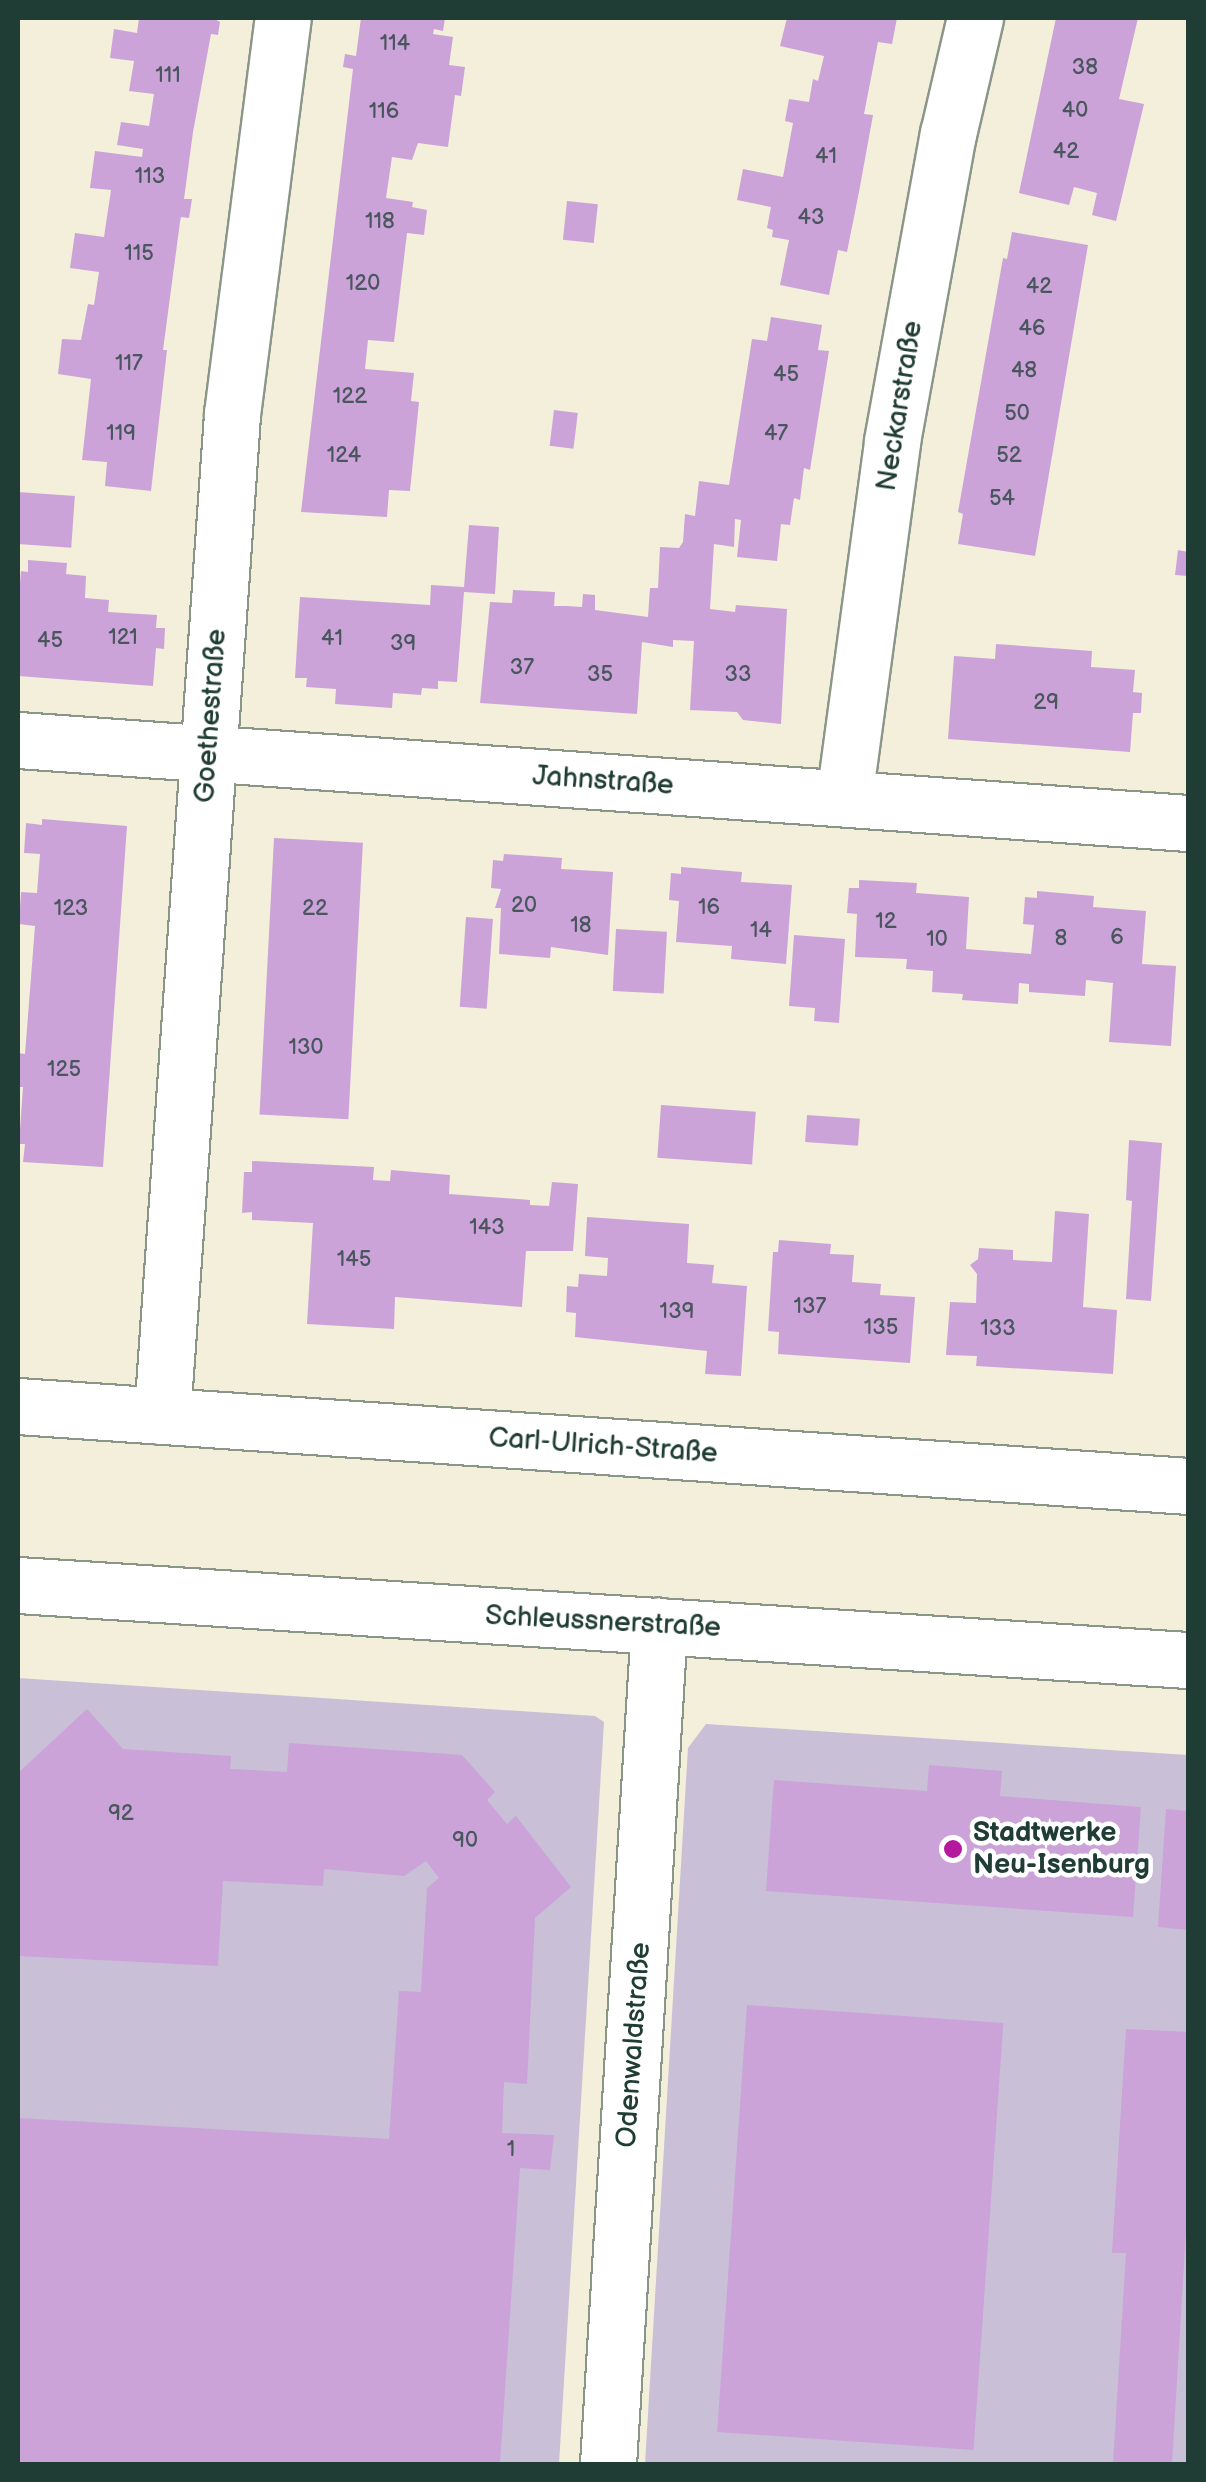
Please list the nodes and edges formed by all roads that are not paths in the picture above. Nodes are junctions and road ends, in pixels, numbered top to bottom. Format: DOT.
graph roads {
  1 [pos="283,18"];
  2 [pos="974,18"];
  3 [pos="18,740"];
  4 [pos="208,754"];
  5 [pos="844,798"];
  6 [pos="1188,823"];
  7 [pos="18,1406"];
  8 [pos="162,1416"];
  9 [pos="1188,1486"];
  10 [pos="18,1585"];
  11 [pos="659,1626"];
  12 [pos="1188,1660"];
  13 [pos="608,2464"];
  1 -- 4 [label="street, Goethestraße"];
  2 -- 5 [label="street, Neckarstraße"];
  3 -- 4 [label="street, Jahnstraße"];
  4 -- 5 [label="street, Jahnstraße"];
  4 -- 8 [label="street, Goethestraße"];
  5 -- 6 [label="street, Jahnstraße"];
  7 -- 8 [label="street, Carl-Ulrich-Straße"];
  8 -- 9 [label="street, Carl-Ulrich-Straße"];
  10 -- 11 [label="street, Schleussnerstraße"];
  11 -- 12 [label="street, Schleussnerstraße"];
  11 -- 13 [label="street, Odenwaldstraße"];
}
